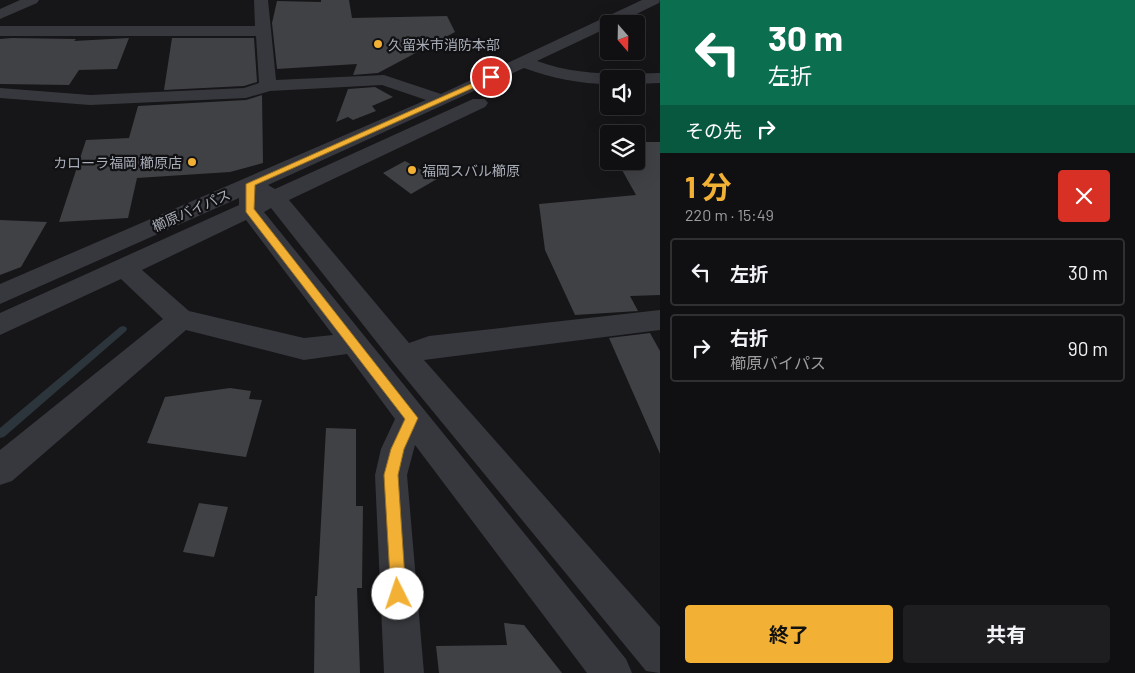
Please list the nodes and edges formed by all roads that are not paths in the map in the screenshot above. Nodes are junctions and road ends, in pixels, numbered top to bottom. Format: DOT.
graph roads {
  1 [pos="32,0"];
  2 [pos="261,0"];
  3 [pos="654,0"];
  4 [pos="0,15"];
  5 [pos="0,31"];
  6 [pos="264,31"];
  7 [pos="600,46"];
  8 [pos="524,62"];
  9 [pos="547,72"];
  10 [pos="645,78"];
  11 [pos="660,78"];
  12 [pos="600,79"];
  13 [pos="268,86"];
  14 [pos="0,93"];
  15 [pos="442,100"];
  16 [pos="258,197"];
  17 [pos="124,268"];
  18 [pos="0,295"];
  19 [pos="182,319"];
  20 [pos="660,320"];
  21 [pos="0,325"];
  22 [pos="352,342"];
  23 [pos="404,356"];
  24 [pos="411,418"];
  25 [pos="0,470"];
  26 [pos="660,657"];
  27 [pos="404,673"];
  28 [pos="612,673"];
  1 -- 4 [label="street"];
  2 -- 6 [label="street"];
  3 -- 8 [label="street, 櫛原バイパス"];
  5 -- 6 [label="street"];
  6 -- 13 [label="street"];
  7 -- 9 [label="street, 櫛原バイパス"];
  8 -- 9 [label="street"];
  8 -- 15 [label="street, 櫛原バイパス"];
  9 -- 12 [label="street"];
  9 -- 16 [label="street, 櫛原バイパス"];
  10 -- 11 [label="street"];
  13 -- 14 [label="street"];
  13 -- 15 [label="street"];
  15 -- 16 [label="street, 櫛原バイパス"];
  16 -- 17 [label="street, 櫛原バイパス"];
  16 -- 18 [label="street, 櫛原バイパス"];
  16 -- 22 [label="street"];
  16 -- 23 [label="street"];
  17 -- 19 [label="street"];
  17 -- 21 [label="street, 櫛原バイパス"];
  19 -- 22 [label="street"];
  19 -- 25 [label="street"];
  20 -- 23 [label="street"];
  22 -- 24 [label="street"];
  23 -- 26 [label="street"];
  24 -- 27 [label="street"];
  24 -- 28 [label="street"];
}
